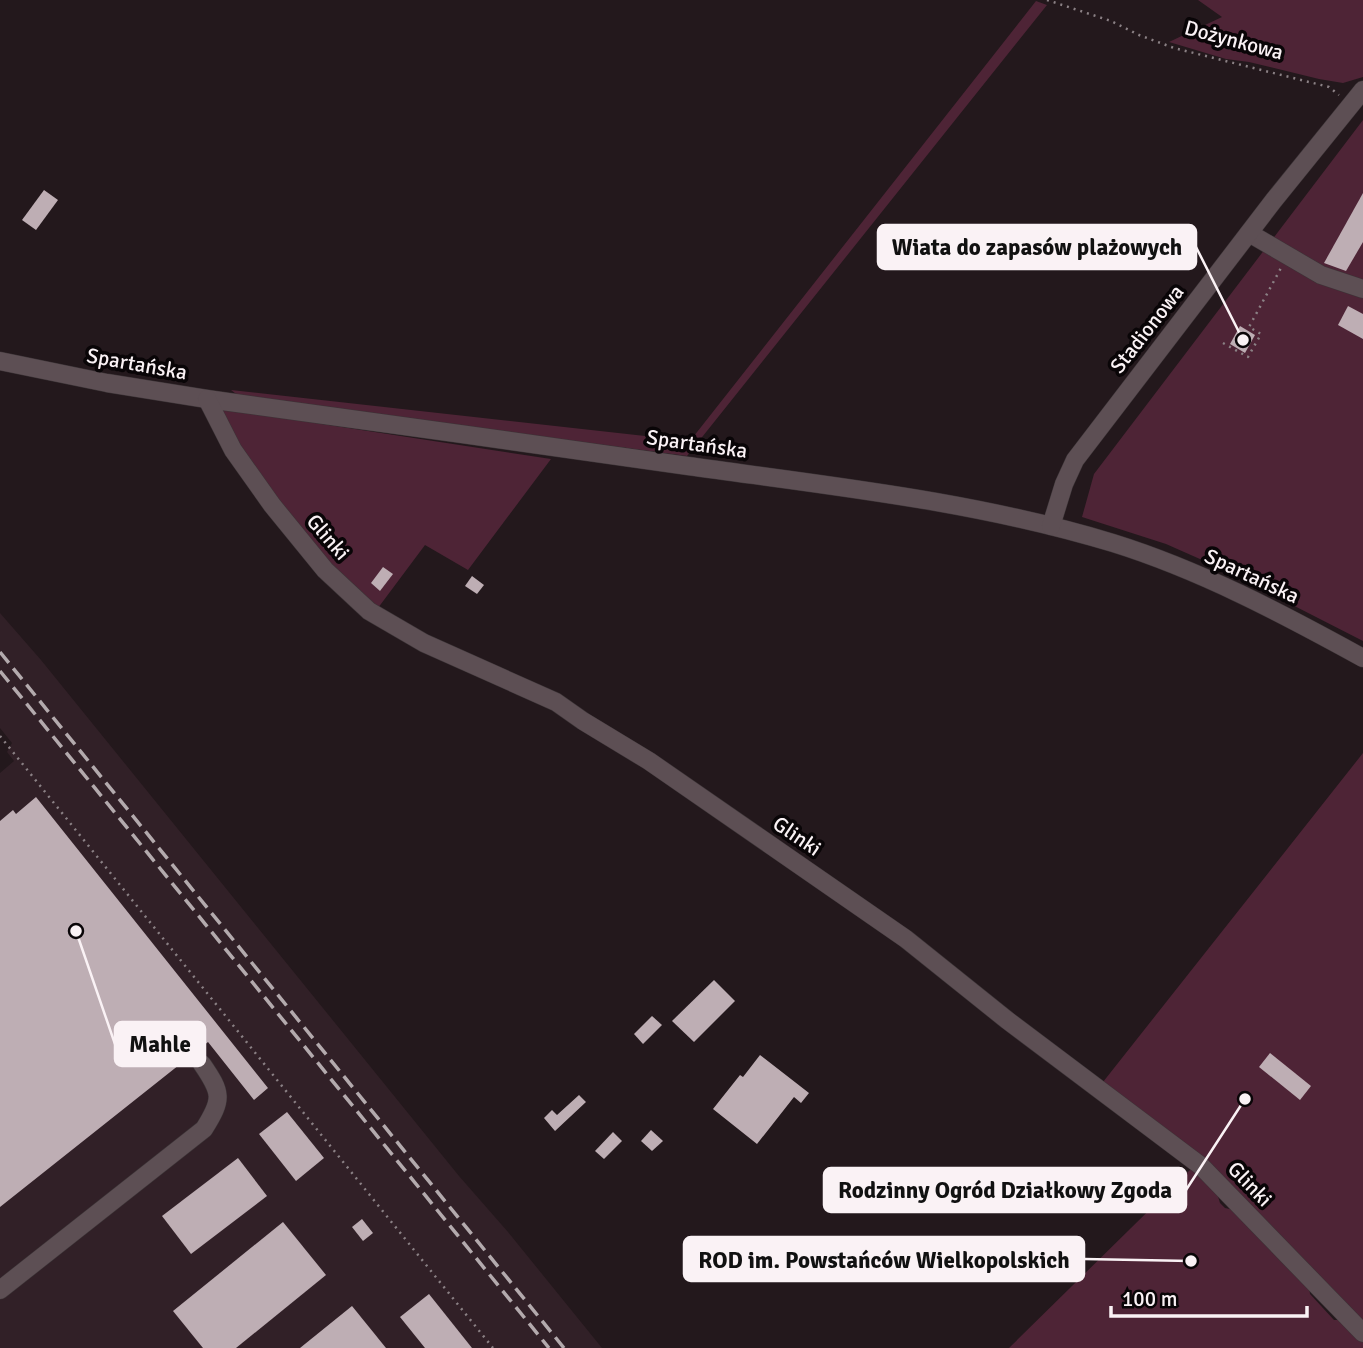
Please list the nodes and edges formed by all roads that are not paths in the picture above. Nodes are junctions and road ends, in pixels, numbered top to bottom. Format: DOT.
graph roads {
  1 [pos="1363,90"];
  2 [pos="1250,233"];
  3 [pos="1363,289"];
  4 [pos="0,360"];
  5 [pos="207,399"];
  6 [pos="1051,526"];
  7 [pos="1363,658"];
  8 [pos="202,1064"];
  9 [pos="0,1290"];
  10 [pos="1363,1333"];
  1 -- 2 [label="street, Stadionowa"];
  2 -- 3 [label="street"];
  2 -- 6 [label="street, Stadionowa"];
  4 -- 5 [label="street, Spartańska"];
  5 -- 6 [label="street, Spartańska"];
  5 -- 10 [label="street, Glinki"];
  6 -- 7 [label="street, Spartańska"];
  8 -- 9 [label="street"];
}
